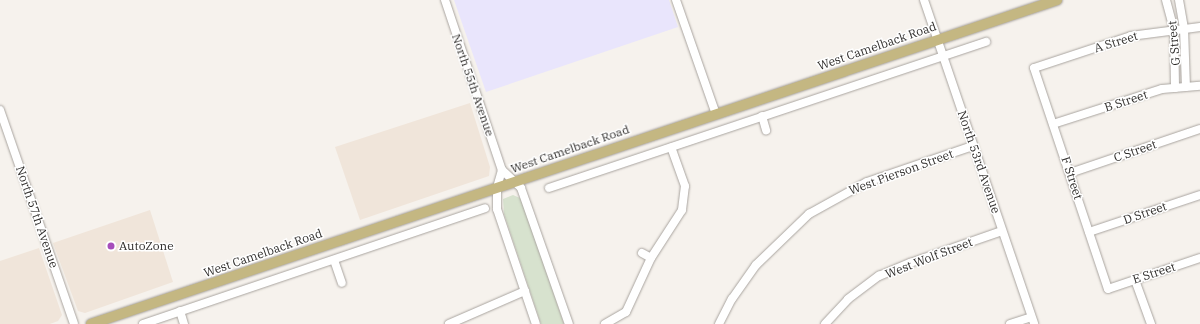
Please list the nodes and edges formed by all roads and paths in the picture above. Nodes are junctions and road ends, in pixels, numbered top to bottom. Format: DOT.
graph roads {
  1 [pos="445,0"];
  2 [pos="676,0"];
  3 [pos="924,0"];
  4 [pos="1057,0"];
  5 [pos="1166,0"];
  6 [pos="1179,0"];
  7 [pos="1200,27"];
  8 [pos="1184,28"];
  9 [pos="1174,29"];
  10 [pos="937,39"];
  11 [pos="986,42"];
  12 [pos="943,56"];
  13 [pos="1034,68"];
  14 [pos="1200,86"];
  15 [pos="1186,87"];
  16 [pos="1175,88"];
  17 [pos="0,110"];
  18 [pos="716,114"];
  19 [pos="762,116"];
  20 [pos="1053,124"];
  21 [pos="1200,129"];
  22 [pos="766,130"];
  23 [pos="974,146"];
  24 [pos="671,147"];
  25 [pos="502,170"];
  26 [pos="1070,173"];
  27 [pos="517,181"];
  28 [pos="497,188"];
  29 [pos="549,188"];
  30 [pos="1200,195"];
  31 [pos="485,208"];
  32 [pos="1002,231"];
  33 [pos="1089,232"];
  34 [pos="642,253"];
  35 [pos="651,258"];
  36 [pos="1200,258"];
  37 [pos="334,260"];
  38 [pos="1135,280"];
  39 [pos="342,283"];
  40 [pos="1108,289"];
  41 [pos="525,291"];
  42 [pos="180,312"];
  43 [pos="1032,320"];
  44 [pos="74,324"];
  45 [pos="91,324"];
  46 [pos="143,324"];
  47 [pos="184,324"];
  48 [pos="449,324"];
  49 [pos="536,324"];
  50 [pos="569,324"];
  51 [pos="605,324"];
  52 [pos="719,324"];
  53 [pos="825,324"];
  54 [pos="1010,324"];
  55 [pos="1151,324"];
  1 -- 25 [label="street, North 55th Avenue"];
  2 -- 18 [label="street"];
  3 -- 10 [label="street, North 53rd Avenue"];
  4 -- 10 [label="main road, West Camelback Road"];
  5 -- 9 [label="street, G Street"];
  6 -- 8 [label="street, G Street"];
  7 -- 8 [label="street, A Street"];
  8 -- 9 [label="street, A Street"];
  8 -- 15 [label="street, G Street"];
  9 -- 13 [label="street, A Street"];
  9 -- 16 [label="street, G Street"];
  10 -- 12 [label="street, North 53rd Avenue"];
  10 -- 18 [label="main road, West Camelback Road"];
  11 -- 12 [label="street"];
  12 -- 19 [label="street"];
  12 -- 23 [label="street, North 53rd Avenue"];
  13 -- 20 [label="street, F Street"];
  14 -- 15 [label="street, B Street"];
  15 -- 16 [label="street, B Street"];
  16 -- 20 [label="street, B Street"];
  17 -- 44 [label="street, North 57th Avenue"];
  18 -- 27 [label="main road, West Camelback Road"];
  19 -- 22 [label="street"];
  19 -- 24 [label="street"];
  20 -- 26 [label="street, F Street"];
  21 -- 26 [label="street, C Street"];
  23 -- 32 [label="street, North 53rd Avenue"];
  23 -- 52 [label="street, West Pierson Street"];
  24 -- 29 [label="street"];
  24 -- 35 [label="street"];
  25 -- 27 [label="street"];
  25 -- 28 [label="street"];
  26 -- 33 [label="street, F Street"];
  27 -- 28 [label="main road, West Camelback Road"];
  27 -- 50 [label="street"];
  28 -- 41 [label="street"];
  28 -- 45 [label="main road, West Camelback Road"];
  30 -- 33 [label="street, D Street"];
  31 -- 37 [label="street"];
  32 -- 43 [label="street, North 53rd Avenue"];
  32 -- 53 [label="street, West Wolf Street"];
  33 -- 40 [label="street, F Street"];
  34 -- 35 [label="street"];
  35 -- 51 [label="street"];
  36 -- 38 [label="street, E Street"];
  37 -- 39 [label="street"];
  37 -- 42 [label="street"];
  38 -- 40 [label="street, E Street"];
  38 -- 55 [label="street"];
  41 -- 48 [label="street"];
  41 -- 49 [label="street"];
  42 -- 46 [label="street"];
  42 -- 47 [label="street"];
  43 -- 54 [label="street"];
}
